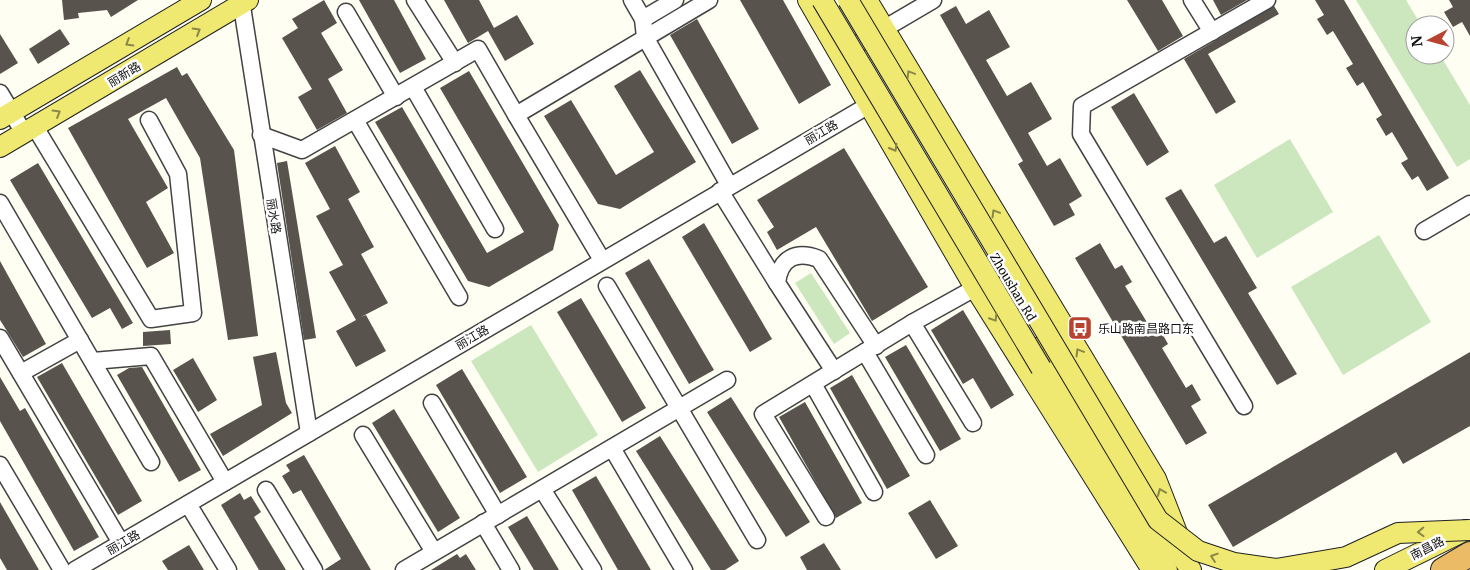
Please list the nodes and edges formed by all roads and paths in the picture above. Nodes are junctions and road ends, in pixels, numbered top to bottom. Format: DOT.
graph roads {
  1 [pos="201,0"];
  2 [pos="416,0"];
  3 [pos="632,0"];
  4 [pos="675,0"];
  5 [pos="709,0"];
  6 [pos="808,0"];
  7 [pos="822,0"];
  8 [pos="829,0"];
  9 [pos="842,0"];
  10 [pos="848,0"];
  11 [pos="867,0"];
  12 [pos="933,0"];
  13 [pos="1192,0"];
  14 [pos="1267,0"];
  15 [pos="244,1"];
  16 [pos="346,12"];
  17 [pos="643,19"];
  18 [pos="884,28"];
  19 [pos="1212,32"];
  20 [pos="645,37"];
  21 [pos="854,46"];
  22 [pos="455,63"];
  23 [pos="413,87"];
  24 [pos="0,93"];
  25 [pos="396,97"];
  26 [pos="869,105"];
  27 [pos="516,115"];
  28 [pos="6,116"];
  29 [pos="149,120"];
  30 [pos="355,120"];
  31 [pos="29,130"];
  32 [pos="261,135"];
  33 [pos="0,147"];
  34 [pos="724,188"];
  35 [pos="0,203"];
  36 [pos="1470,204"];
  37 [pos="496,229"];
  38 [pos="1424,231"];
  39 [pos="602,260"];
  40 [pos="777,284"];
  41 [pos="607,286"];
  42 [pos="975,288"];
  43 [pos="459,297"];
  44 [pos="912,323"];
  45 [pos="0,338"];
  46 [pos="80,340"];
  47 [pos="871,349"];
  48 [pos="93,362"];
  49 [pos="834,371"];
  50 [pos="21,373"];
  51 [pos="727,380"];
  52 [pos="813,384"];
  53 [pos="432,403"];
  54 [pos="1244,406"];
  55 [pos="679,408"];
  56 [pos="973,423"];
  57 [pos="309,433"];
  58 [pos="363,435"];
  59 [pos="612,448"];
  60 [pos="926,455"];
  61 [pos="151,462"];
  62 [pos="0,466"];
  63 [pos="225,482"];
  64 [pos="542,489"];
  65 [pos="266,490"];
  66 [pos="874,492"];
  67 [pos="188,504"];
  68 [pos="498,515"];
  69 [pos="826,517"];
  70 [pos="483,523"];
  71 [pos="1470,529"];
  72 [pos="1449,537"];
  73 [pos="1470,539"];
  74 [pos="758,540"];
  75 [pos="121,543"];
  76 [pos="434,552"];
  77 [pos="1470,554"];
  78 [pos="1346,557"];
  79 [pos="62,570"];
  80 [pos="75,570"];
  81 [pos="228,570"];
  82 [pos="314,570"];
  83 [pos="404,570"];
  84 [pos="511,570"];
  85 [pos="593,570"];
  86 [pos="684,570"];
  87 [pos="1152,570"];
  88 [pos="1165,570"];
  89 [pos="1191,570"];
  90 [pos="1330,570"];
  91 [pos="1385,570"];
  92 [pos="1443,570"];
  1 -- 28 [label="main road, 丽新路, one-way"];
  2 -- 22 [label="street"];
  3 -- 17 [label="street"];
  4 -- 17 [label="street"];
  5 -- 20 [label="street"];
  6 -- 21 [label="main road, Zhoushan Rd"];
  7 -- 88 [label="main road, bridge"];
  8 -- 21 [label="main road, Zhoushan Rd"];
  9 -- 21 [label="main road, Zhoushan Rd"];
  78 -- 10 [label="main road, one-way, bridge"];
  11 -- 18 [label="main road, Zhoushan Rd"];
  12 -- 18 [label="street"];
  13 -- 19 [label="street"];
  14 -- 19 [label="street"];
  31 -- 15 [label="main road, 丽新路, one-way"];
  15 -- 32 [label="street, 丽水路"];
  16 -- 25 [label="street"];
  17 -- 20 [label="street"];
  18 -- 21 [label="street"];
  89 -- 18 [label="main road, Zhoushan Rd, one-way"];
  19 -- 54 [label="street"];
  20 -- 27 [label="street"];
  20 -- 34 [label="street"];
  21 -- 26 [label="main road, Zhoushan Rd"];
  21 -- 88 [label="main road, Zhoushan Rd"];
  21 -- 89 [label="main road, Zhoushan Rd"];
  22 -- 23 [label="street"];
  22 -- 27 [label="street"];
  23 -- 25 [label="street"];
  23 -- 37 [label="street"];
  24 -- 28 [label="street"];
  25 -- 30 [label="street"];
  26 -- 34 [label="street, 丽江路"];
  26 -- 42 [label="main road, Zhoushan Rd, one-way"];
  27 -- 39 [label="street"];
  28 -- 31 [label="street"];
  29 -- 31 [label="street"];
  30 -- 32 [label="street"];
  30 -- 43 [label="street"];
  31 -- 33 [label="main road, 丽新路"];
  32 -- 57 [label="street, 丽水路"];
  34 -- 39 [label="street, 丽江路"];
  34 -- 40 [label="street"];
  35 -- 46 [label="street"];
  36 -- 38 [label="street"];
  39 -- 57 [label="street, 丽江路"];
  40 -- 47 [label="street"];
  40 -- 49 [label="street"];
  41 -- 55 [label="street"];
  42 -- 44 [label="street"];
  42 -- 87 [label="main road, Zhoushan Rd, one-way"];
  44 -- 47 [label="street"];
  44 -- 56 [label="street"];
  45 -- 50 [label="street"];
  46 -- 48 [label="street"];
  46 -- 50 [label="street"];
  47 -- 49 [label="street"];
  47 -- 60 [label="street"];
  48 -- 61 [label="street"];
  48 -- 63 [label="street"];
  49 -- 52 [label="street"];
  50 -- 75 [label="street"];
  51 -- 55 [label="street"];
  52 -- 66 [label="street"];
  52 -- 69 [label="street"];
  53 -- 68 [label="street"];
  55 -- 59 [label="street"];
  55 -- 74 [label="street"];
  57 -- 63 [label="street, 丽江路"];
  58 -- 76 [label="street"];
  59 -- 64 [label="street"];
  59 -- 86 [label="street"];
  62 -- 79 [label="street"];
  63 -- 67 [label="street, 丽江路"];
  64 -- 68 [label="street"];
  64 -- 85 [label="street"];
  65 -- 82 [label="street"];
  67 -- 75 [label="street, 丽江路"];
  67 -- 81 [label="street"];
  68 -- 70 [label="street"];
  70 -- 76 [label="street"];
  70 -- 84 [label="street"];
  71 -- 72 [label="main road, 南昌路"];
  71 -- 78 [label="main road, one-way, bridge"];
  72 -- 73 [label="main road"];
  72 -- 91 [label="main road, 南昌路"];
  75 -- 80 [label="street, 丽江路"];
  76 -- 83 [label="street"];
  77 -- 92 [label="highway"];
  78 -- 90 [label="main road"];
}
